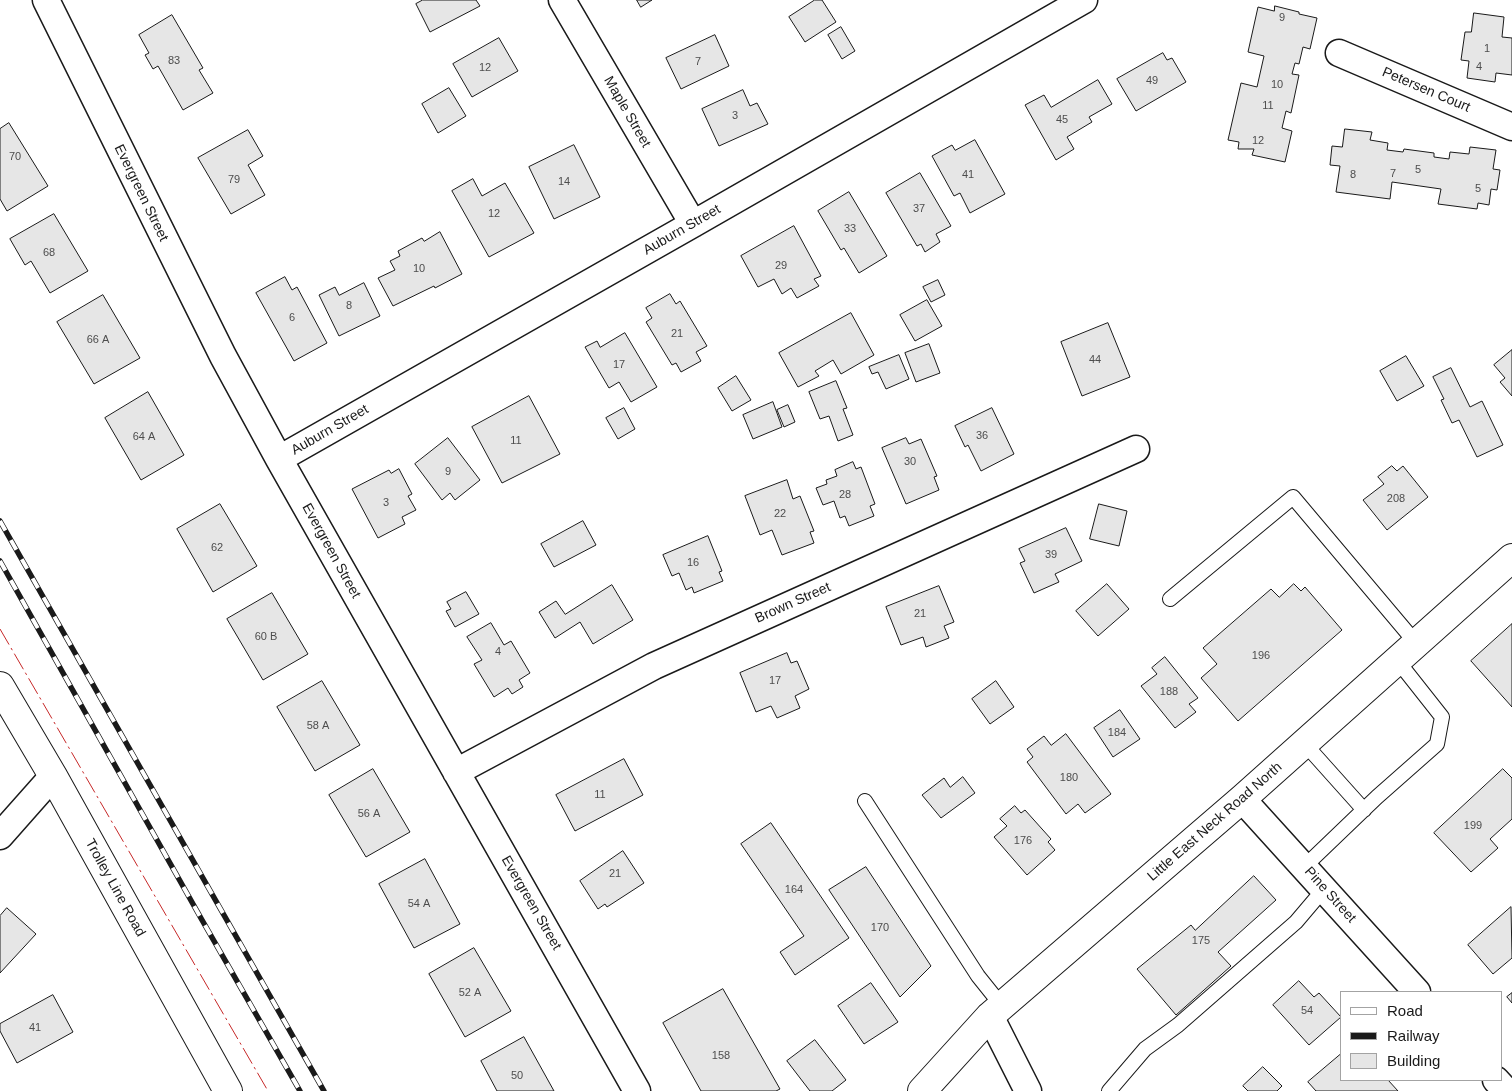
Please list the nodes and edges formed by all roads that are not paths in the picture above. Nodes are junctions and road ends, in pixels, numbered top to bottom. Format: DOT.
graph roads {
  1 [pos="46,0"];
  2 [pos="562,0"];
  3 [pos="1084,0"];
  4 [pos="1339,53"];
  5 [pos="1512,127"];
  6 [pos="693,224"];
  7 [pos="1136,449"];
  8 [pos="279,458"];
  9 [pos="1512,558"];
  10 [pos="1170,599"];
  11 [pos="1406,651"];
  12 [pos="0,686"];
  13 [pos="1304,743"];
  14 [pos="456,772"];
  15 [pos="53,776"];
  16 [pos="1242,799"];
  17 [pos="865,801"];
  18 [pos="1364,810"];
  19 [pos="0,836"];
  20 [pos="1304,867"];
  21 [pos="1324,889"];
  22 [pos="1416,991"];
  23 [pos="996,1011"];
  24 [pos="1497,1081"];
  25 [pos="228,1091"];
  26 [pos="637,1091"];
  27 [pos="922,1091"];
  28 [pos="1028,1091"];
  29 [pos="1109,1091"];
  30 [pos="1506,1091"];
  1 -- 8 [label="street, Evergreen Street"];
  2 -- 6 [label="street, Maple Street"];
  3 -- 6 [label="street, Auburn Street"];
  4 -- 5 [label="street, Petersen Court"];
  6 -- 8 [label="street, Auburn Street"];
  7 -- 14 [label="street, Brown Street"];
  8 -- 14 [label="street, Evergreen Street"];
  9 -- 11 [label="main road, Little East Neck Road North"];
  10 -- 11 [label="lane"];
  11 -- 13 [label="main road, Little East Neck Road North"];
  11 -- 18 [label="lane"];
  12 -- 15 [label="main road, Trolley Line Road"];
  13 -- 16 [label="main road, Little East Neck Road North"];
  13 -- 18 [label="lane"];
  14 -- 26 [label="street, Evergreen Street"];
  15 -- 19 [label="street"];
  15 -- 25 [label="main road, Trolley Line Road"];
  16 -- 20 [label="street, Pine Street"];
  16 -- 23 [label="main road, Little East Neck Road North"];
  17 -- 23 [label="lane"];
  18 -- 20 [label="lane"];
  20 -- 21 [label="street, Pine Street"];
  21 -- 22 [label="street, Pine Street"];
  21 -- 29 [label="lane"];
  23 -- 27 [label="main road, Little East Neck Road North"];
  23 -- 28 [label="street"];
  24 -- 30 [label="street"];
}
